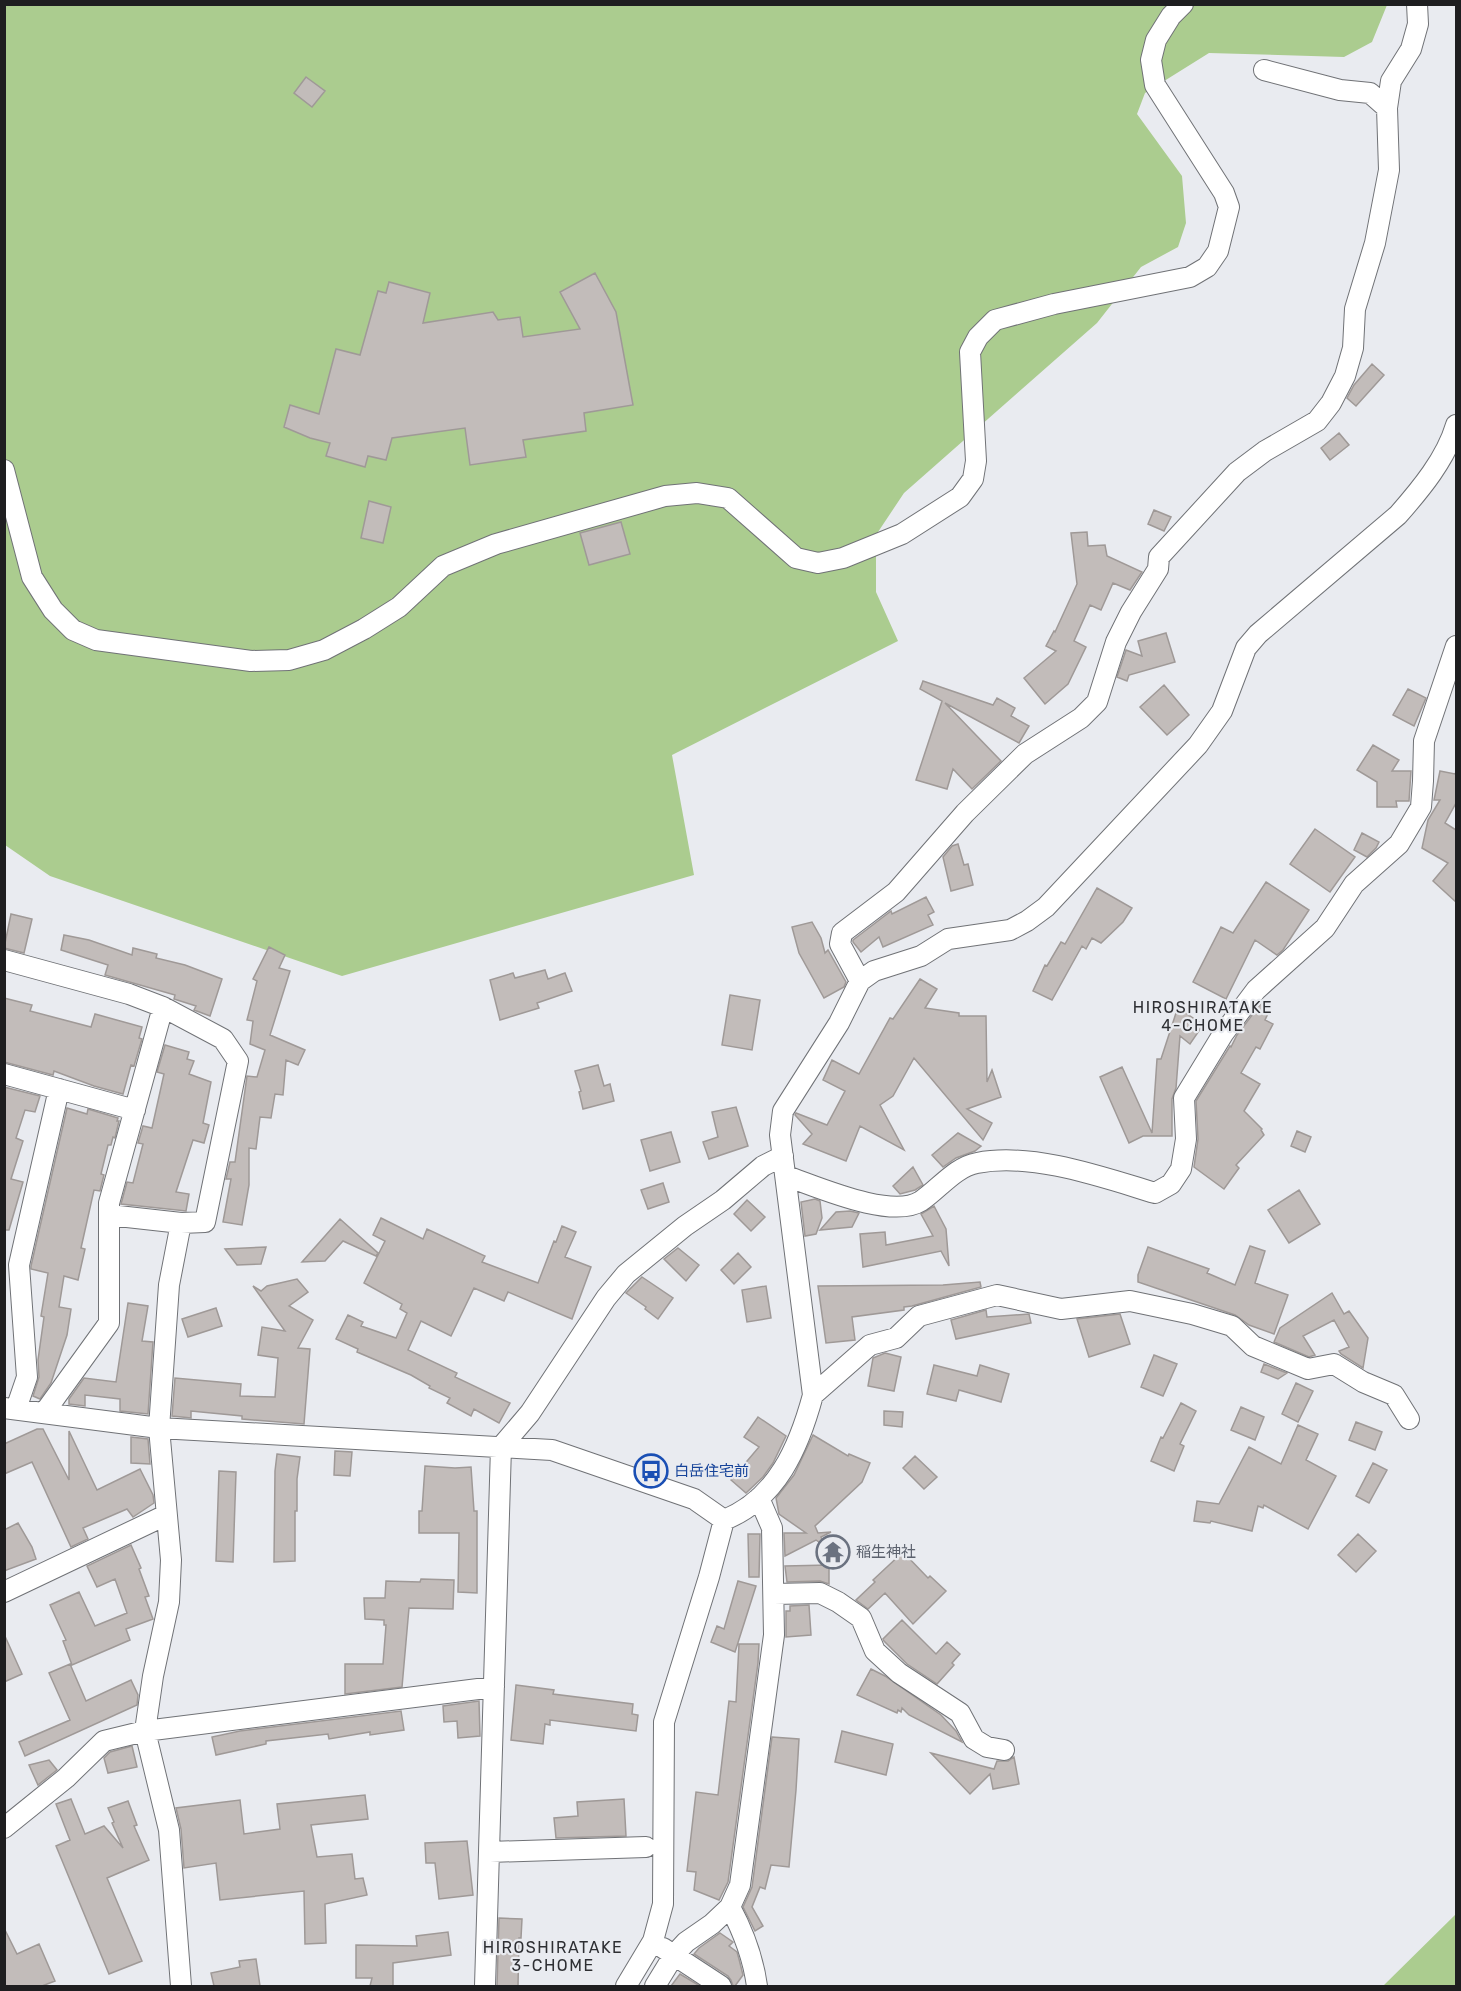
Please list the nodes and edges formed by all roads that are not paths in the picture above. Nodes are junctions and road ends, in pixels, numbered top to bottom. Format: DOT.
graph roads {
  1 [pos="1183,4"];
  2 [pos="1416,4"];
  3 [pos="1264,70"];
  4 [pos="1387,108"];
  5 [pos="1456,426"];
  6 [pos="4,470"];
  7 [pos="1456,646"];
  8 [pos="4,960"];
  9 [pos="860,981"];
  10 [pos="163,1007"];
  11 [pos="4,1074"];
  12 [pos="59,1089"];
  13 [pos="135,1110"];
  14 [pos="783,1156"];
  15 [pos="786,1176"];
  16 [pos="109,1215"];
  17 [pos="181,1223"];
  18 [pos="12,1263"];
  19 [pos="813,1395"];
  20 [pos="10,1408"];
  21 [pos="44,1413"];
  22 [pos="1409,1419"];
  23 [pos="159,1428"];
  24 [pos="501,1447"];
  25 [pos="759,1498"];
  26 [pos="166,1515"];
  27 [pos="724,1520"];
  28 [pos="4,1592"];
  29 [pos="774,1594"];
  30 [pos="494,1688"];
  31 [pos="146,1731"];
  32 [pos="1004,1750"];
  33 [pos="4,1828"];
  34 [pos="645,1847"];
  35 [pos="490,1852"];
  36 [pos="730,1907"];
  37 [pos="653,1941"];
  38 [pos="674,1955"];
  39 [pos="181,1986"];
  40 [pos="485,1986"];
  41 [pos="626,1986"];
  42 [pos="655,1986"];
  43 [pos="721,1986"];
  44 [pos="757,1986"];
  1 -- 6 [label="street"];
  2 -- 4 [label="street"];
  3 -- 4 [label="street"];
  4 -- 9 [label="street"];
  5 -- 9 [label="street"];
  7 -- 15 [label="street"];
  8 -- 10 [label="street"];
  9 -- 14 [label="street"];
  10 -- 13 [label="street"];
  10 -- 17 [label="street"];
  11 -- 12 [label="street"];
  12 -- 13 [label="street"];
  12 -- 18 [label="street"];
  13 -- 16 [label="street"];
  14 -- 15 [label="street"];
  14 -- 24 [label="street"];
  15 -- 19 [label="street"];
  16 -- 17 [label="street"];
  16 -- 21 [label="street"];
  17 -- 23 [label="street"];
  18 -- 20 [label="street"];
  19 -- 22 [label="street"];
  19 -- 25 [label="street"];
  20 -- 21 [label="street"];
  21 -- 23 [label="street"];
  23 -- 24 [label="street"];
  23 -- 26 [label="street"];
  24 -- 27 [label="street"];
  24 -- 30 [label="street"];
  25 -- 27 [label="street"];
  25 -- 29 [label="street"];
  26 -- 28 [label="street"];
  26 -- 31 [label="street"];
  27 -- 37 [label="street"];
  29 -- 32 [label="street"];
  29 -- 36 [label="street"];
  30 -- 31 [label="street"];
  30 -- 35 [label="street"];
  31 -- 33 [label="street"];
  31 -- 39 [label="street"];
  34 -- 35 [label="street"];
  35 -- 40 [label="street"];
  36 -- 38 [label="street"];
  36 -- 44 [label="street"];
  37 -- 38 [label="street"];
  37 -- 41 [label="street"];
  38 -- 42 [label="street"];
  38 -- 43 [label="street"];
}
